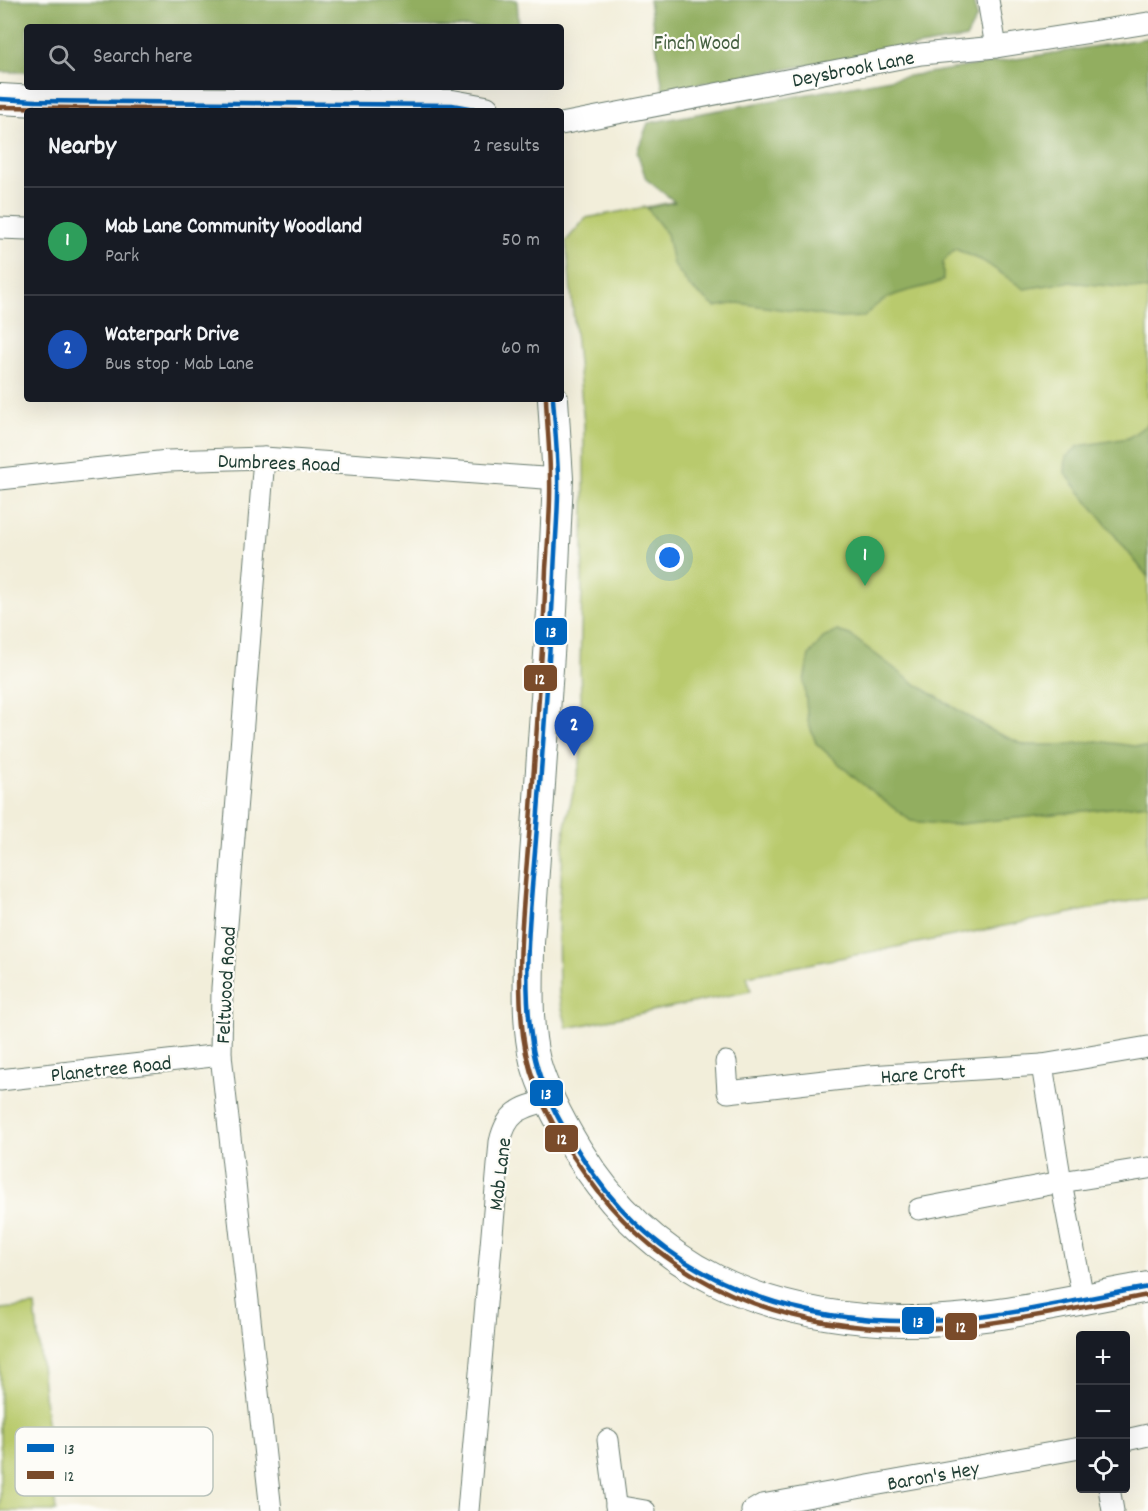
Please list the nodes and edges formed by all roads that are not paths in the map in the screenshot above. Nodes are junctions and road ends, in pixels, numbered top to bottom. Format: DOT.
graph roads {
  1 [pos="988,0"];
  2 [pos="1139,25"];
  3 [pos="996,47"];
  4 [pos="0,99"];
  5 [pos="36,106"];
  6 [pos="468,108"];
  7 [pos="564,123"];
  8 [pos="0,228"];
  9 [pos="24,229"];
  10 [pos="553,402"];
  11 [pos="264,458"];
  12 [pos="0,479"];
  13 [pos="558,479"];
  14 [pos="1148,1047"];
  15 [pos="221,1055"];
  16 [pos="726,1062"];
  17 [pos="1042,1065"];
  18 [pos="0,1080"];
  19 [pos="549,1100"];
  20 [pos="1148,1168"];
  21 [pos="1061,1182"];
  22 [pos="919,1209"];
  23 [pos="1148,1287"];
  24 [pos="1083,1298"];
  25 [pos="1148,1436"];
  26 [pos="1130,1439"];
  27 [pos="608,1440"];
  28 [pos="1076,1449"];
  29 [pos="1110,1493"];
  30 [pos="617,1509"];
  31 [pos="271,1511"];
  32 [pos="468,1511"];
  33 [pos="645,1511"];
  34 [pos="752,1511"];
  35 [pos="1113,1511"];
  1 -- 3 [label="street"];
  2 -- 3 [label="street, Deysbrook Lane"];
  3 -- 7 [label="street, Deysbrook Lane"];
  4 -- 5 [label="street"];
  5 -- 6 [label="street"];
  8 -- 9 [label="street"];
  10 -- 13 [label="street"];
  11 -- 12 [label="street, Dumbrees Road"];
  11 -- 13 [label="street, Dumbrees Road"];
  11 -- 15 [label="street, Feltwood Road"];
  13 -- 19 [label="street"];
  14 -- 17 [label="street, Hare Croft"];
  15 -- 18 [label="street, Planetree Road"];
  15 -- 31 [label="street, Feltwood Road"];
  16 -- 17 [label="street, Hare Croft"];
  17 -- 21 [label="street"];
  19 -- 24 [label="street"];
  19 -- 32 [label="street, Mab Lane"];
  20 -- 21 [label="street"];
  21 -- 22 [label="street"];
  21 -- 24 [label="street"];
  23 -- 24 [label="street"];
  25 -- 26 [label="street"];
  27 -- 30 [label="street"];
  28 -- 34 [label="street, Baron's Hey"];
  29 -- 35 [label="street"];
  30 -- 33 [label="street"];
}
